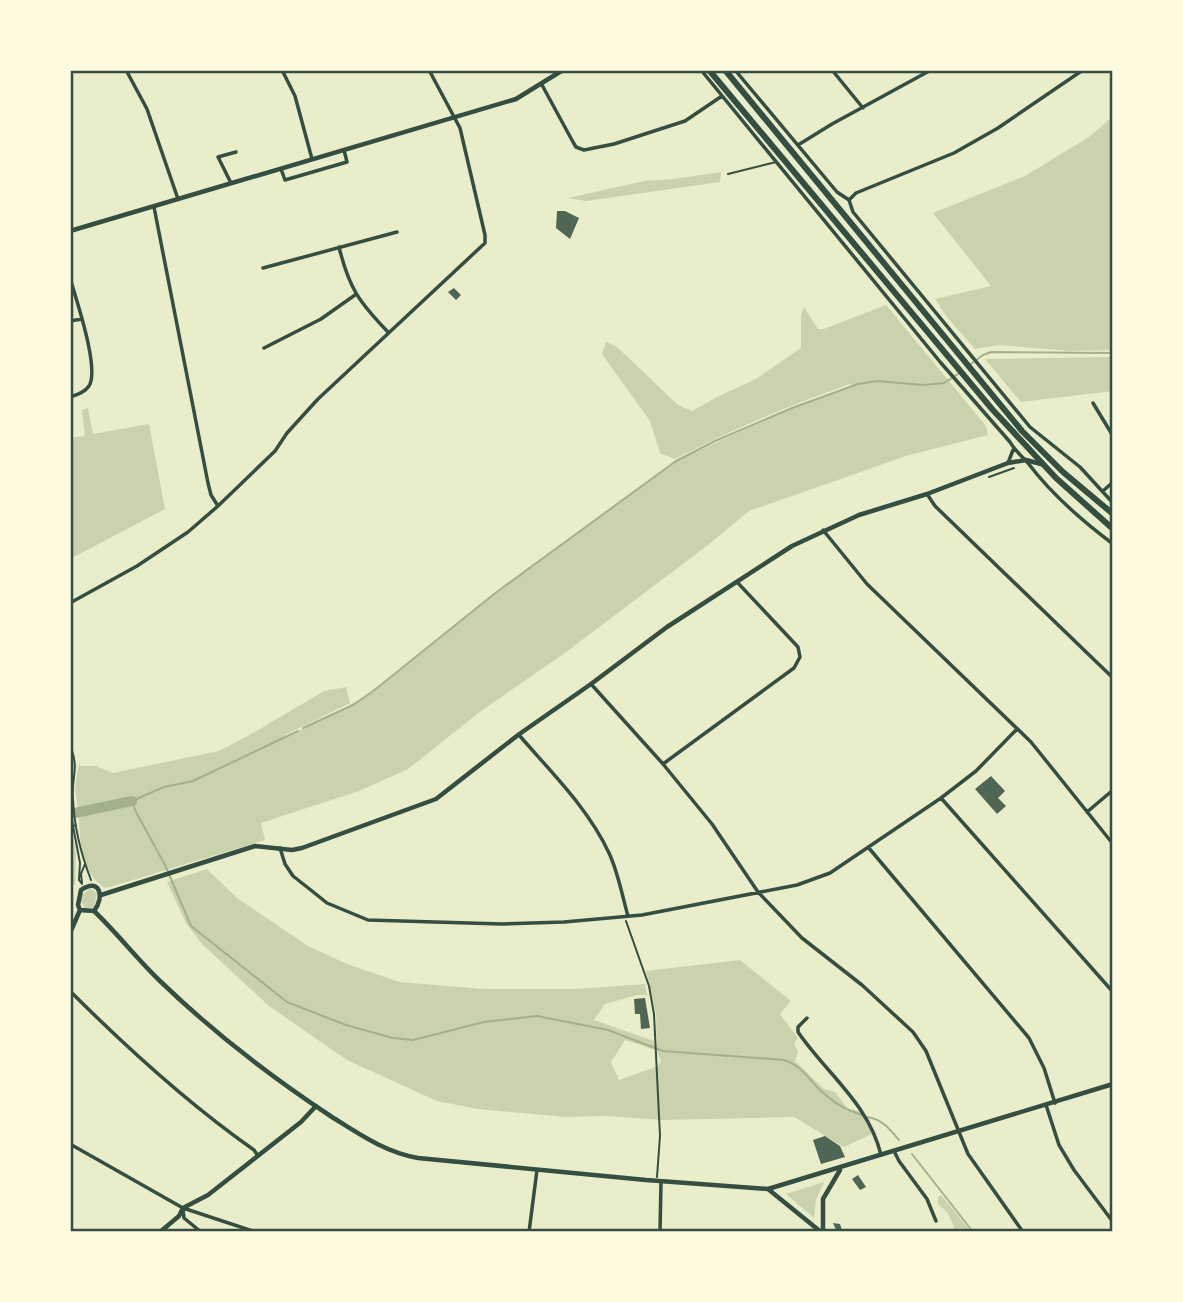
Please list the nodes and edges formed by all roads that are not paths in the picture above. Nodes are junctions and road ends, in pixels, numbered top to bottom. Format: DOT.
graph roads {
  1 [pos="126,70"];
  2 [pos="282,70"];
  3 [pos="429,70"];
  4 [pos="564,70"];
  5 [pos="701,70"];
  6 [pos="709,70"];
  7 [pos="725,70"];
  8 [pos="735,70"];
  9 [pos="832,70"];
  10 [pos="1083,70"];
  11 [pos="928,71"];
  12 [pos="542,85"];
  13 [pos="723,96"];
  14 [pos="863,108"];
  15 [pos="455,117"];
  16 [pos="799,145"];
  17 [pos="344,150"];
  18 [pos="236,152"];
  19 [pos="312,159"];
  20 [pos="777,162"];
  21 [pos="281,169"];
  22 [pos="728,174"];
  23 [pos="231,183"];
  24 [pos="178,199"];
  25 [pos="849,200"];
  26 [pos="154,207"];
  27 [pos="70,231"];
  28 [pos="397,232"];
  29 [pos="338,247"];
  30 [pos="263,268"];
  31 [pos="70,278"];
  32 [pos="355,295"];
  33 [pos="83,319"];
  34 [pos="70,321"];
  35 [pos="388,332"];
  36 [pos="264,348"];
  37 [pos="960,348"];
  38 [pos="980,372"];
  39 [pos="965,383"];
  40 [pos="70,397"];
  41 [pos="1093,404"];
  42 [pos="1113,436"];
  43 [pos="1013,450"];
  44 [pos="1026,460"];
  45 [pos="1008,463"];
  46 [pos="1042,464"];
  47 [pos="1113,482"];
  48 [pos="1103,491"];
  49 [pos="927,494"];
  50 [pos="1113,503"];
  51 [pos="218,506"];
  52 [pos="1113,514"];
  53 [pos="1113,529"];
  54 [pos="824,530"];
  55 [pos="1113,544"];
  56 [pos="736,581"];
  57 [pos="70,603"];
  58 [pos="1113,678"];
  59 [pos="592,684"];
  60 [pos="1017,729"];
  61 [pos="518,734"];
  62 [pos="663,764"];
  63 [pos="1113,790"];
  64 [pos="941,798"];
  65 [pos="1087,812"];
  66 [pos="1113,844"];
  67 [pos="868,846"];
  68 [pos="280,848"];
  69 [pos="758,892"];
  70 [pos="101,895"];
  71 [pos="80,910"];
  72 [pos="94,911"];
  73 [pos="627,916"];
  74 [pos="70,933"];
  75 [pos="70,991"];
  76 [pos="1113,992"];
  77 [pos="807,1018"];
  78 [pos="1113,1084"];
  79 [pos="1055,1103"];
  80 [pos="1046,1105"];
  81 [pos="316,1106"];
  82 [pos="958,1130"];
  83 [pos="70,1144"];
  84 [pos="894,1151"];
  85 [pos="881,1155"];
  86 [pos="258,1156"];
  87 [pos="838,1167"];
  88 [pos="537,1170"];
  89 [pos="659,1181"];
  90 [pos="768,1189"];
  91 [pos="183,1208"];
  92 [pos="936,1220"];
  93 [pos="1113,1222"];
  94 [pos="160,1232"];
  95 [pos="201,1232"];
  96 [pos="257,1232"];
  97 [pos="529,1232"];
  98 [pos="660,1232"];
  99 [pos="822,1232"];
  100 [pos="1023,1232"];
  1 -- 24 [label="street"];
  2 -- 19 [label="street"];
  3 -- 15 [label="street"];
  4 -- 12 [label="street"];
  5 -- 13 [label="street"];
  6 -- 39 [label="highway"];
  7 -- 37 [label="highway"];
  8 -- 16 [label="street"];
  9 -- 14 [label="street"];
  10 -- 25 [label="street"];
  11 -- 14 [label="street"];
  12 -- 13 [label="street"];
  12 -- 15 [label="street"];
  13 -- 20 [label="street"];
  14 -- 16 [label="street"];
  15 -- 17 [label="street"];
  15 -- 35 [label="street"];
  16 -- 25 [label="street"];
  17 -- 19 [label="street"];
  17 -- 21 [label="street"];
  18 -- 23 [label="street"];
  19 -- 21 [label="street"];
  20 -- 22 [label="lane"];
  20 -- 39 [label="street"];
  21 -- 23 [label="street"];
  23 -- 24 [label="street"];
  24 -- 26 [label="street"];
  25 -- 37 [label="street"];
  26 -- 27 [label="street"];
  26 -- 51 [label="street"];
  28 -- 29 [label="street"];
  29 -- 30 [label="street"];
  29 -- 32 [label="street"];
  31 -- 33 [label="street"];
  32 -- 35 [label="street"];
  32 -- 36 [label="street"];
  33 -- 34 [label="street"];
  33 -- 40 [label="street"];
  35 -- 51 [label="street"];
  37 -- 38 [label="highway"];
  38 -- 48 [label="street"];
  38 -- 52 [label="highway"];
  39 -- 43 [label="street"];
  39 -- 46 [label="highway"];
  41 -- 42 [label="street"];
  43 -- 44 [label="street"];
  43 -- 45 [label="street"];
  44 -- 45 [label="street"];
  44 -- 46 [label="street"];
  44 -- 55 [label="street"];
  45 -- 49 [label="street"];
  46 -- 53 [label="highway"];
  47 -- 48 [label="street"];
  48 -- 50 [label="street"];
  49 -- 54 [label="street"];
  49 -- 58 [label="street"];
  51 -- 57 [label="street"];
  54 -- 56 [label="street"];
  54 -- 60 [label="street"];
  56 -- 59 [label="street"];
  56 -- 62 [label="street"];
  59 -- 61 [label="street"];
  59 -- 62 [label="street"];
  60 -- 64 [label="street"];
  60 -- 65 [label="street"];
  61 -- 68 [label="street"];
  61 -- 73 [label="street"];
  62 -- 69 [label="street"];
  63 -- 65 [label="street"];
  64 -- 67 [label="street"];
  64 -- 76 [label="street"];
  65 -- 66 [label="street"];
  67 -- 69 [label="street"];
  67 -- 79 [label="street"];
  68 -- 70 [label="street"];
  68 -- 73 [label="street"];
  69 -- 73 [label="street"];
  69 -- 82 [label="street"];
  70 -- 71 [label="street"];
  70 -- 72 [label="street"];
  71 -- 72 [label="street"];
  71 -- 74 [label="street"];
  72 -- 81 [label="street"];
  75 -- 86 [label="street"];
  77 -- 85 [label="street"];
  78 -- 79 [label="street"];
  79 -- 80 [label="street"];
  80 -- 82 [label="street"];
  80 -- 93 [label="street"];
  81 -- 86 [label="street"];
  81 -- 88 [label="street"];
  82 -- 84 [label="street"];
  82 -- 100 [label="street"];
  83 -- 91 [label="street"];
  84 -- 85 [label="street"];
  84 -- 92 [label="street"];
  85 -- 87 [label="street"];
  86 -- 91 [label="street"];
  87 -- 90 [label="street"];
  87 -- 99 [label="street"];
  88 -- 89 [label="street"];
  88 -- 97 [label="street"];
  89 -- 90 [label="street"];
  89 -- 98 [label="street"];
  90 -- 99 [label="street"];
  91 -- 94 [label="street"];
  91 -- 95 [label="street"];
  91 -- 96 [label="street"];
}
